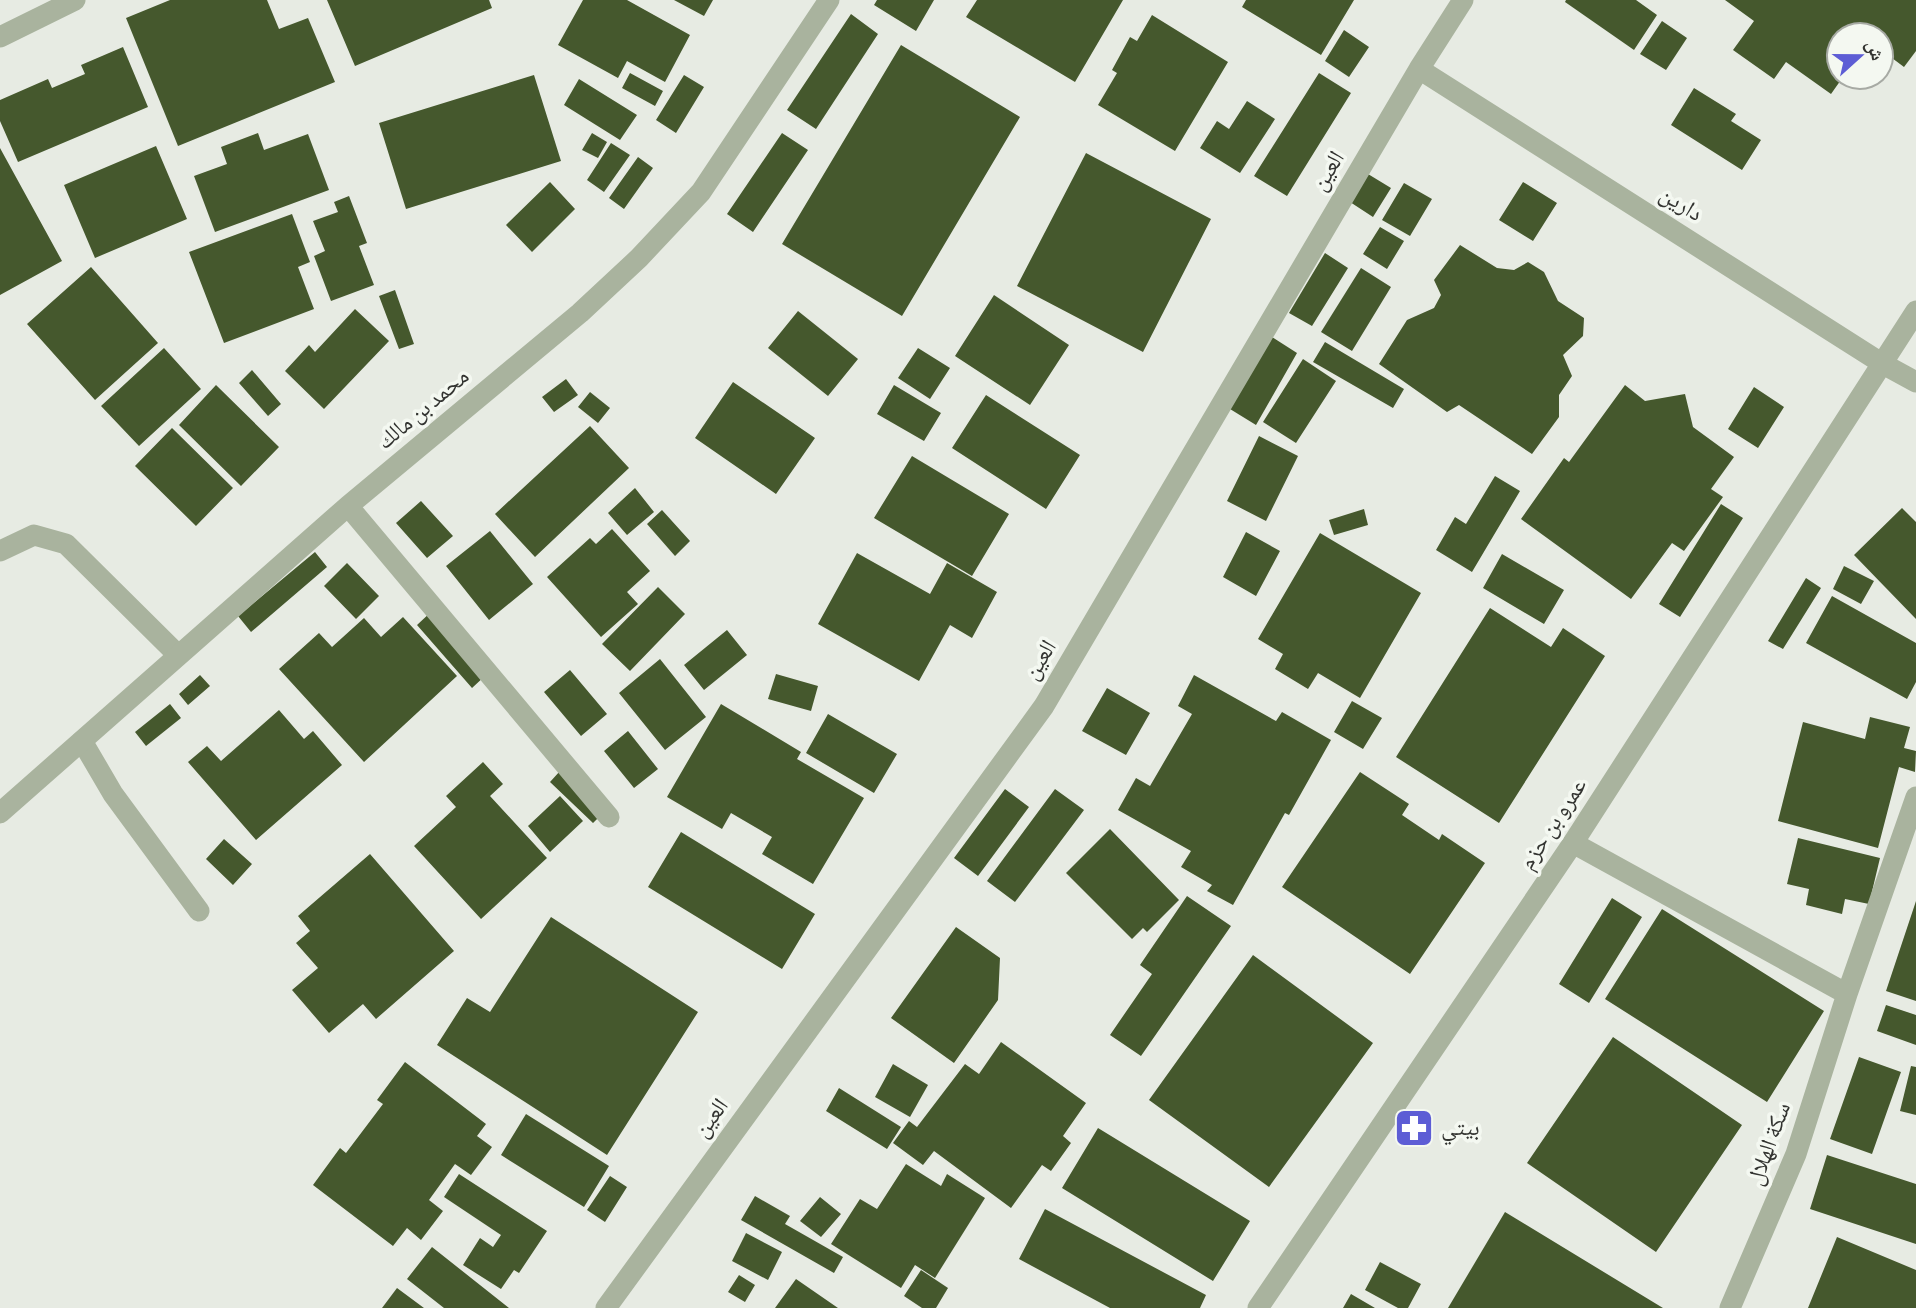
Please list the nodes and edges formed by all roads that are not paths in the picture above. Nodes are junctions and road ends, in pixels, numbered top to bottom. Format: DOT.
graph roads {
  1 [pos="75,0"];
  2 [pos="829,0"];
  3 [pos="1463,0"];
  4 [pos="0,37"];
  5 [pos="1419,69"];
  6 [pos="1916,311"];
  7 [pos="1883,364"];
  8 [pos="1916,382"];
  9 [pos="348,506"];
  10 [pos="0,551"];
  11 [pos="178,655"];
  12 [pos="82,741"];
  13 [pos="1916,797"];
  14 [pos="0,813"];
  15 [pos="609,817"];
  16 [pos="1573,843"];
  17 [pos="199,911"];
  18 [pos="1847,994"];
  19 [pos="606,1308"];
  20 [pos="1258,1308"];
  21 [pos="1730,1308"];
  1 -- 4 [label="street"];
  2 -- 9 [label="street, محمد بن مالك"];
  3 -- 5 [label="street, العين"];
  5 -- 7 [label="street, دارين"];
  5 -- 19 [label="street, العين"];
  6 -- 7 [label="street, عمرو بن حزم"];
  7 -- 8 [label="street, دارين"];
  7 -- 16 [label="street, عمرو بن حزم"];
  9 -- 11 [label="street, محمد بن مالك"];
  9 -- 15 [label="street"];
  10 -- 11 [label="street"];
  11 -- 12 [label="street, محمد بن مالك"];
  12 -- 14 [label="street, محمد بن مالك"];
  12 -- 17 [label="street"];
  13 -- 18 [label="street, سكة الهلال"];
  16 -- 18 [label="street"];
  16 -- 20 [label="street, عمرو بن حزم"];
  18 -- 21 [label="street, سكة الهلال"];
}
